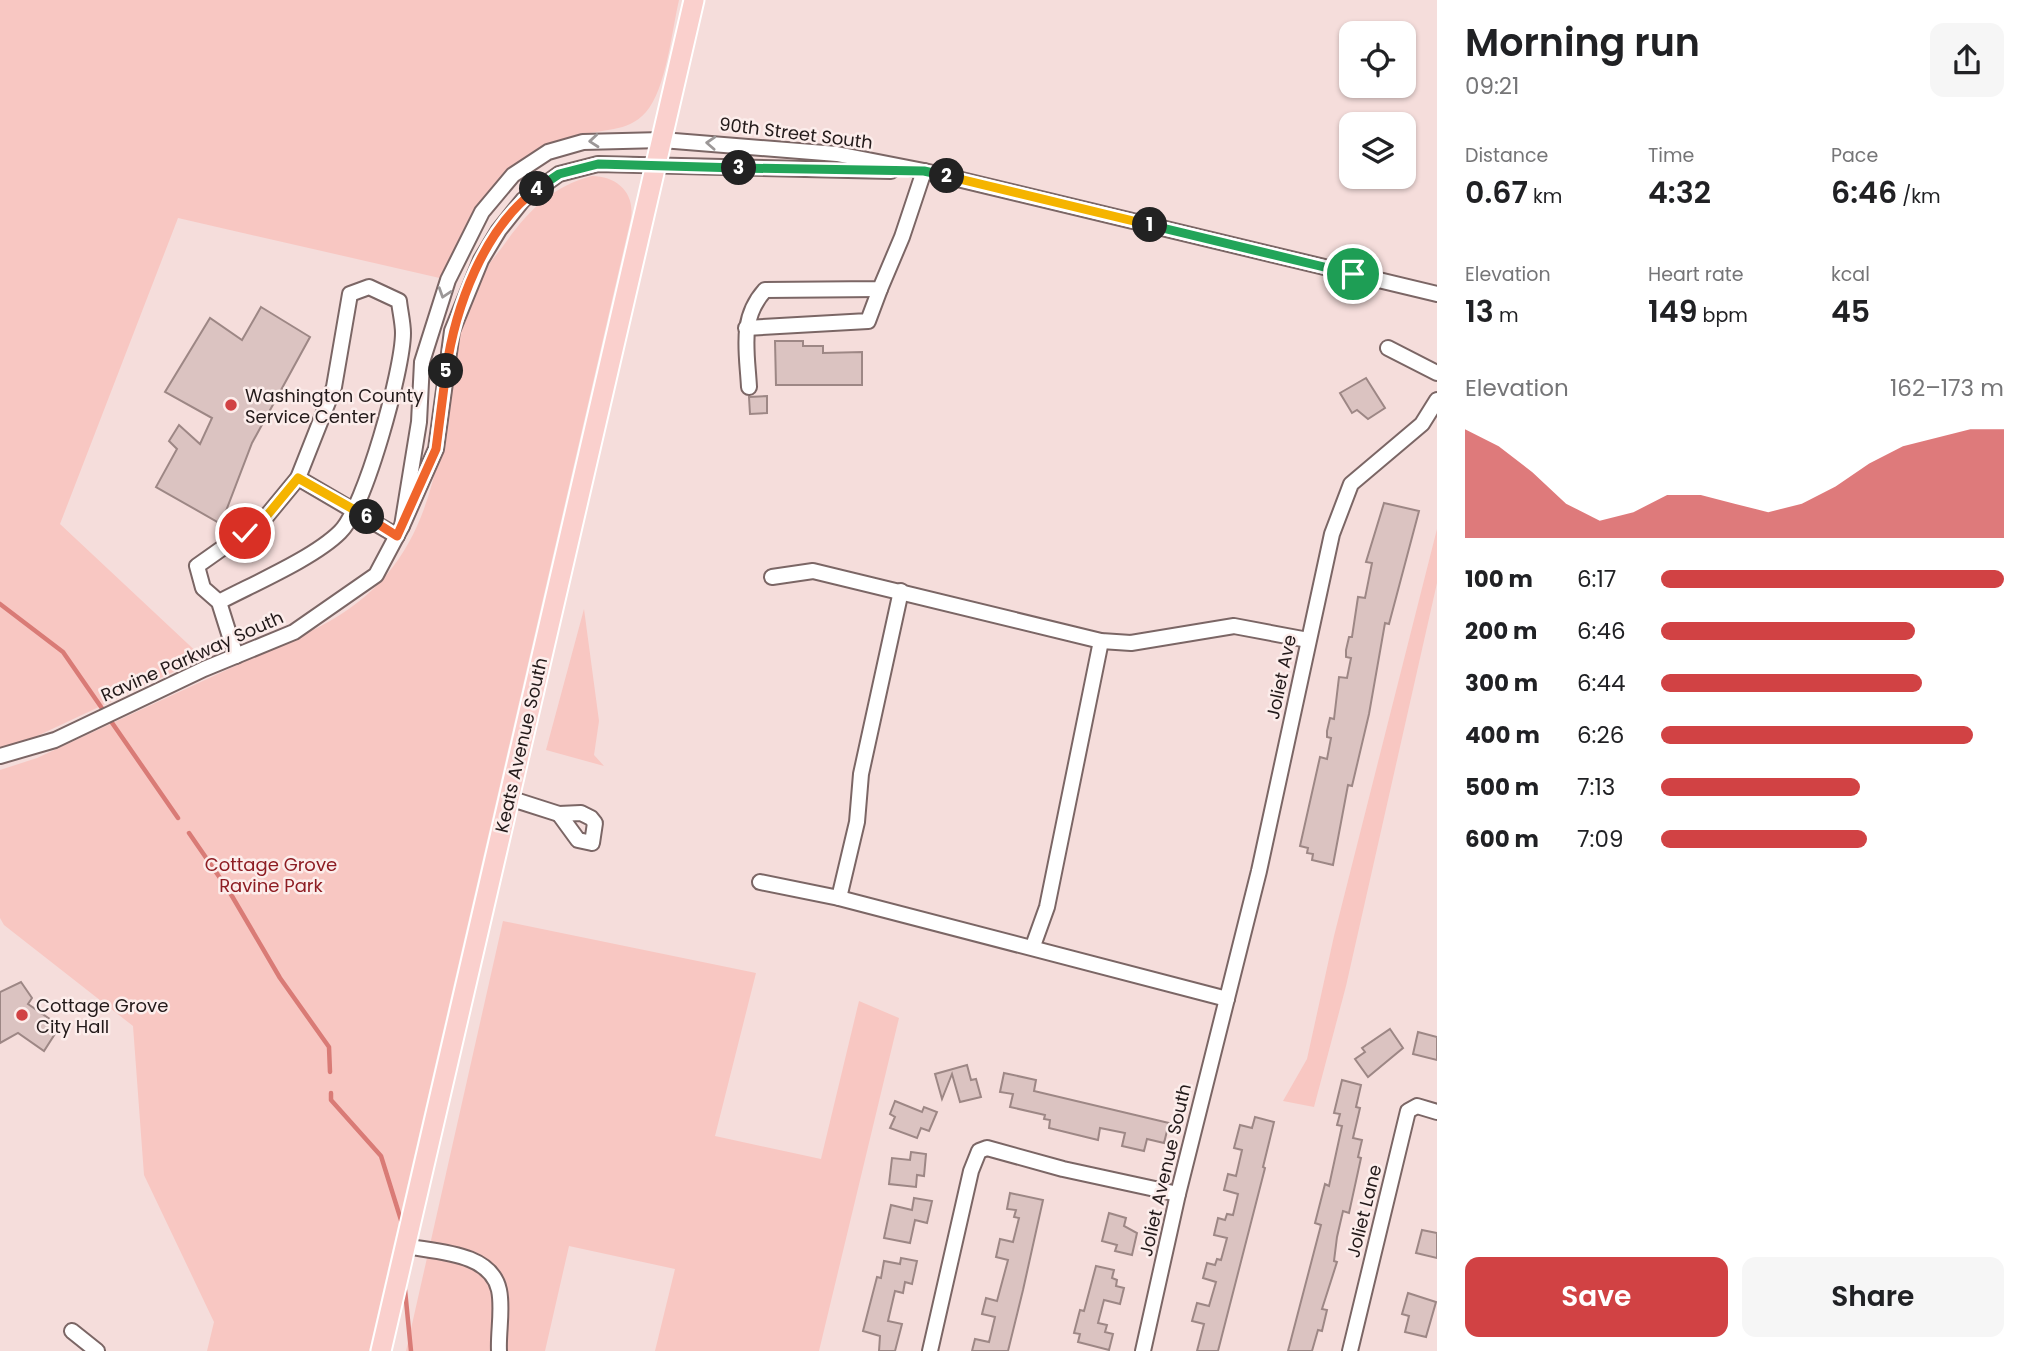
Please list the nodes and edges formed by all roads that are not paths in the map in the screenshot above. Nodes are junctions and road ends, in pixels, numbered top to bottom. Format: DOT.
graph roads {
  1 [pos="694,0"];
  2 [pos="662,140"];
  3 [pos="656,165"];
  4 [pos="924,171"];
  5 [pos="880,289"];
  6 [pos="1437,293"];
  7 [pos="746,328"];
  8 [pos="1388,348"];
  9 [pos="1437,373"];
  10 [pos="748,387"];
  11 [pos="1437,400"];
  12 [pos="298,478"];
  13 [pos="353,509"];
  14 [pos="400,531"];
  15 [pos="772,578"];
  16 [pos="901,591"];
  17 [pos="219,602"];
  18 [pos="1308,640"];
  19 [pos="1101,641"];
  20 [pos="236,656"];
  21 [pos="0,757"];
  22 [pos="509,798"];
  23 [pos="559,814"];
  24 [pos="760,882"];
  25 [pos="839,898"];
  26 [pos="1032,946"];
  27 [pos="1227,999"];
  28 [pos="1437,1112"];
  29 [pos="1178,1194"];
  30 [pos="405,1246"];
  31 [pos="72,1331"];
  32 [pos="97,1351"];
  33 [pos="381,1351"];
  34 [pos="499,1351"];
  35 [pos="930,1351"];
  36 [pos="1143,1351"];
  37 [pos="1350,1351"];
  1 -- 2 [label="main road, Keats Avenue South"];
  2 -- 3 [label="main road, Keats Avenue South"];
  4 -- 2 [label="street, 90th Street South, one-way"];
  2 -- 14 [label="street, Ravine Parkway South, one-way"];
  3 -- 4 [label="street, 90th Street South"];
  3 -- 14 [label="street, Ravine Parkway South"];
  3 -- 22 [label="main road, Keats Avenue South"];
  4 -- 5 [label="street"];
  4 -- 6 [label="street, 90th Street South"];
  5 -- 7 [label="street"];
  5 -- 7 [label="street"];
  7 -- 10 [label="street"];
  8 -- 9 [label="street"];
  11 -- 18 [label="street, Joliet Ave"];
  12 -- 13 [label="street"];
  12 -- 13 [label="street"];
  12 -- 17 [label="street"];
  13 -- 14 [label="street"];
  13 -- 17 [label="street"];
  14 -- 20 [label="street, Ravine Parkway South"];
  15 -- 16 [label="street"];
  16 -- 19 [label="street"];
  16 -- 25 [label="street"];
  17 -- 20 [label="street"];
  18 -- 19 [label="street"];
  18 -- 27 [label="street, Joliet Ave"];
  19 -- 26 [label="street"];
  20 -- 21 [label="street, Ravine Parkway South"];
  22 -- 23 [label="street"];
  22 -- 30 [label="main road, Keats Avenue South"];
  24 -- 25 [label="street"];
  25 -- 26 [label="street"];
  26 -- 27 [label="street"];
  27 -- 29 [label="street, Joliet Avenue South"];
  28 -- 37 [label="street, Joliet Lane"];
  29 -- 35 [label="street"];
  29 -- 36 [label="street, Joliet Avenue South"];
  30 -- 33 [label="main road, Keats Avenue South"];
  30 -- 34 [label="street"];
  31 -- 32 [label="street"];
}
